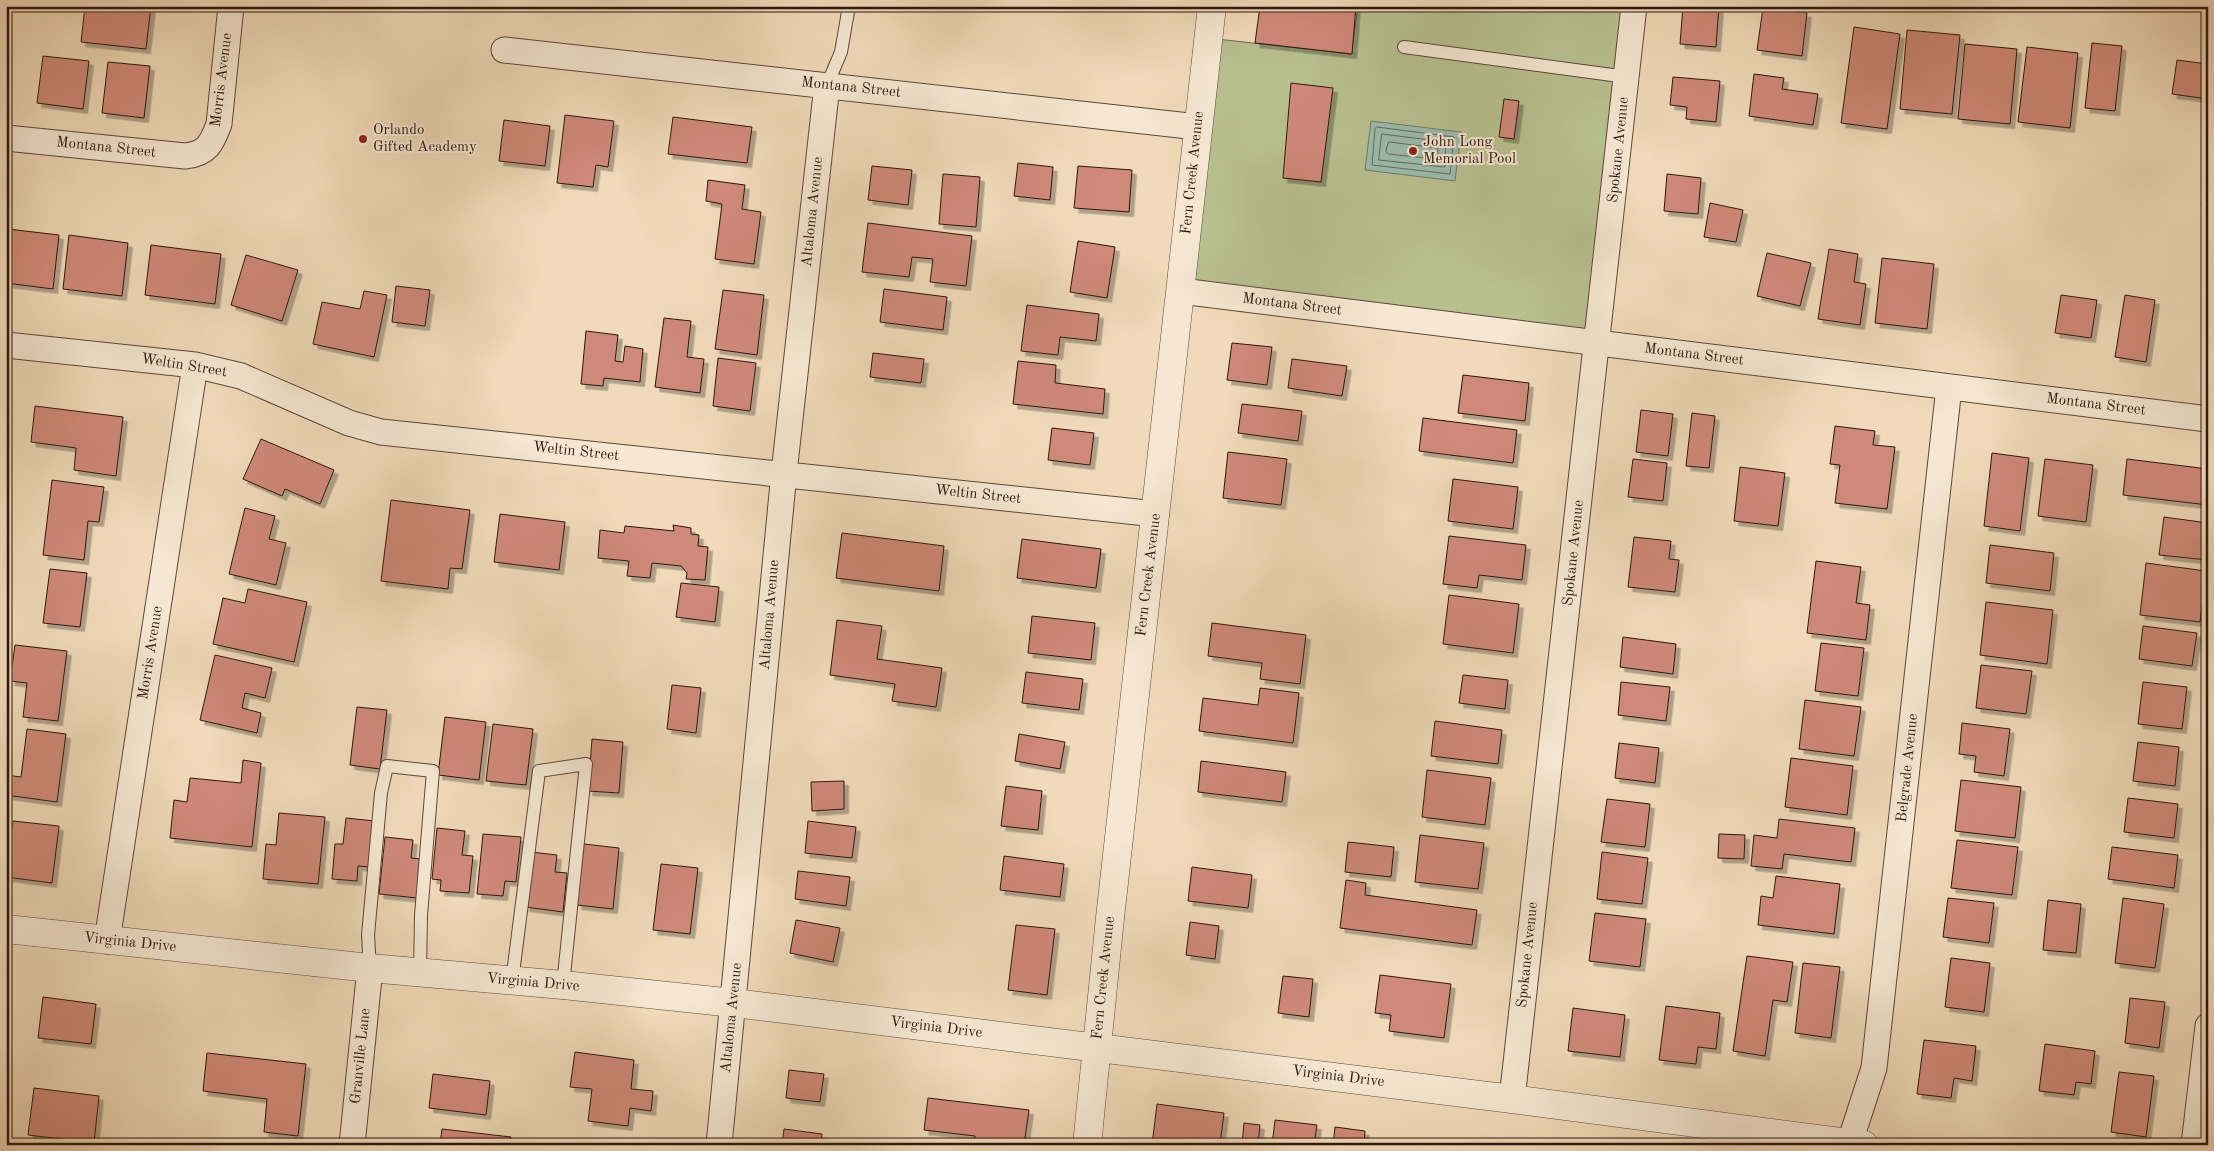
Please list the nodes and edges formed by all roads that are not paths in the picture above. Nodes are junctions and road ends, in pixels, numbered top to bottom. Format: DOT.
graph roads {
  1 [pos="231,6"];
  2 [pos="849,6"];
  3 [pos="1212,6"];
  4 [pos="1634,6"];
  5 [pos="1404,47"];
  6 [pos="504,50"];
  7 [pos="1627,77"];
  8 [pos="827,85"];
  9 [pos="1198,127"];
  10 [pos="6,138"];
  11 [pos="205,150"];
  12 [pos="1181,291"];
  13 [pos="1598,343"];
  14 [pos="6,345"];
  15 [pos="195,365"];
  16 [pos="1949,387"];
  17 [pos="2208,419"];
  18 [pos="784,473"];
  19 [pos="1156,514"];
  20 [pos="6,929"];
  21 [pos="107,941"];
  22 [pos="370,968"];
  23 [pos="420,973"];
  24 [pos="512,981"];
  25 [pos="563,985"];
  26 [pos="734,1003"];
  27 [pos="2208,1026"];
  28 [pos="1096,1047"];
  29 [pos="2206,1057"];
  30 [pos="1512,1099"];
  31 [pos="1854,1144"];
  32 [pos="352,1145"];
  33 [pos="719,1145"];
  34 [pos="1087,1145"];
  35 [pos="2194,1145"];
  1 -- 11 [label="street, Morris Avenue"];
  2 -- 8 [label="lane"];
  3 -- 9 [label="street, Fern Creek Avenue"];
  4 -- 7 [label="street, Spokane Avenue"];
  5 -- 7 [label="lane"];
  6 -- 8 [label="street, Montana Street"];
  7 -- 13 [label="street, Spokane Avenue"];
  8 -- 9 [label="street, Montana Street"];
  8 -- 18 [label="street, Altaloma Avenue"];
  9 -- 12 [label="street, Fern Creek Avenue"];
  10 -- 11 [label="street, Montana Street"];
  12 -- 13 [label="street, Montana Street"];
  12 -- 19 [label="street, Fern Creek Avenue"];
  13 -- 16 [label="street, Montana Street"];
  13 -- 30 [label="street, Spokane Avenue"];
  14 -- 15 [label="street, Weltin Street"];
  15 -- 18 [label="street, Weltin Street"];
  15 -- 21 [label="street, Morris Avenue"];
  16 -- 17 [label="street, Montana Street"];
  16 -- 31 [label="street, Belgrade Avenue"];
  18 -- 19 [label="street, Weltin Street"];
  18 -- 26 [label="street, Altaloma Avenue"];
  19 -- 28 [label="street, Fern Creek Avenue"];
  20 -- 21 [label="street, Virginia Drive"];
  21 -- 22 [label="street, Virginia Drive"];
  22 -- 23 [label="street, Virginia Drive"];
  22 -- 23 [label="lane"];
  22 -- 32 [label="street, Granville Lane"];
  23 -- 24 [label="street, Virginia Drive"];
  24 -- 25 [label="street, Virginia Drive"];
  24 -- 25 [label="lane"];
  25 -- 26 [label="street, Virginia Drive"];
  26 -- 28 [label="street, Virginia Drive"];
  26 -- 33 [label="street, Altaloma Avenue"];
  27 -- 29 [label="street"];
  28 -- 30 [label="street, Virginia Drive"];
  28 -- 34 [label="street, Fern Creek Avenue"];
  29 -- 35 [label="street"];
  30 -- 31 [label="street, Virginia Drive"];
}
